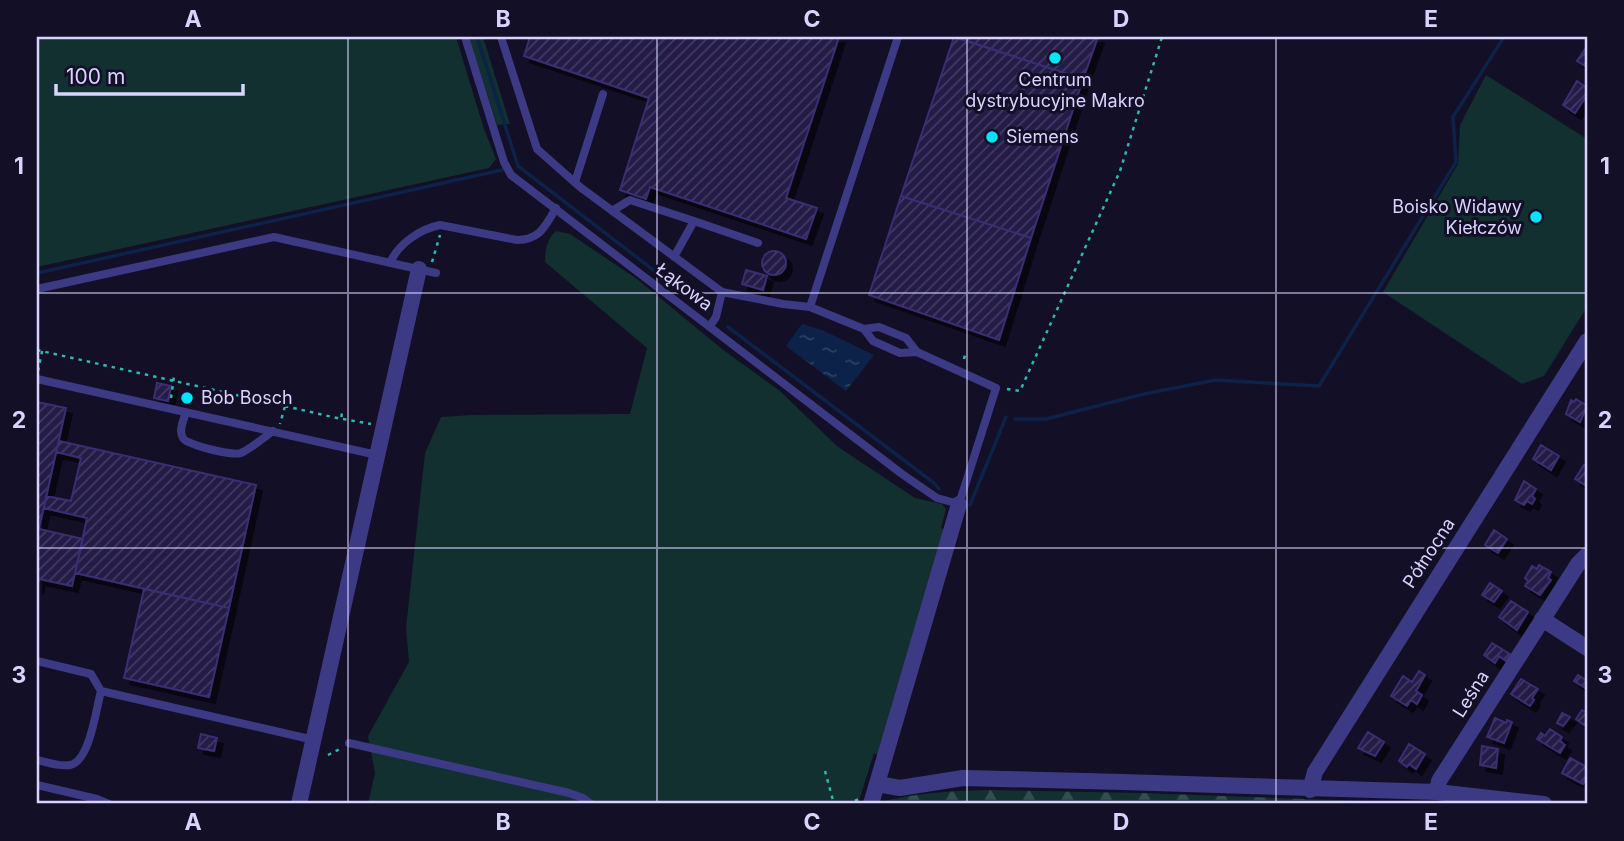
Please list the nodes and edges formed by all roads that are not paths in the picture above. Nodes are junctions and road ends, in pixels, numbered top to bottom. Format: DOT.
graph roads {
  1 [pos="465,37"];
  2 [pos="501,37"];
  3 [pos="898,37"];
  4 [pos="603,94"];
  5 [pos="575,182"];
  6 [pos="556,208"];
  7 [pos="612,211"];
  8 [pos="694,221"];
  9 [pos="758,243"];
  10 [pos="674,257"];
  11 [pos="390,263"];
  12 [pos="428,271"];
  13 [pos="37,289"];
  14 [pos="722,292"];
  15 [pos="810,307"];
  16 [pos="710,326"];
  17 [pos="864,330"];
  18 [pos="1587,341"];
  19 [pos="917,352"];
  20 [pos="37,378"];
  21 [pos="186,411"];
  22 [pos="273,431"];
  23 [pos="377,455"];
  24 [pos="959,504"];
  25 [pos="1587,555"];
  26 [pos="1542,619"];
  27 [pos="1587,648"];
  28 [pos="37,661"];
  29 [pos="101,691"];
  30 [pos="314,740"];
  31 [pos="349,743"];
  32 [pos="37,760"];
  33 [pos="877,784"];
  34 [pos="37,785"];
  35 [pos="1310,790"];
  36 [pos="1437,792"];
  37 [pos="109,804"];
  38 [pos="299,804"];
  39 [pos="591,804"];
  40 [pos="871,804"];
  41 [pos="1544,804"];
  1 -- 6 [label="lane, Łąkowa"];
  2 -- 5 [label="lane"];
  3 -- 15 [label="lane"];
  4 -- 5 [label="lane"];
  5 -- 7 [label="lane"];
  6 -- 11 [label="lane"];
  6 -- 16 [label="lane, Łąkowa"];
  7 -- 8 [label="lane"];
  7 -- 10 [label="lane"];
  8 -- 9 [label="lane"];
  8 -- 10 [label="lane"];
  10 -- 14 [label="lane"];
  11 -- 12 [label="lane"];
  11 -- 13 [label="lane"];
  12 -- 23 [label="street"];
  14 -- 15 [label="lane"];
  14 -- 16 [label="lane"];
  15 -- 17 [label="lane"];
  16 -- 24 [label="lane, Łąkowa"];
  17 -- 19 [label="lane"];
  17 -- 19 [label="lane"];
  18 -- 35 [label="street, Północna"];
  19 -- 24 [label="lane"];
  20 -- 21 [label="lane"];
  21 -- 22 [label="lane"];
  21 -- 22 [label="lane"];
  22 -- 23 [label="lane"];
  23 -- 30 [label="street"];
  24 -- 33 [label="street"];
  25 -- 26 [label="street, Leśna"];
  26 -- 27 [label="street"];
  26 -- 36 [label="street, Leśna"];
  28 -- 29 [label="lane"];
  29 -- 30 [label="lane"];
  29 -- 32 [label="lane"];
  30 -- 38 [label="street"];
  31 -- 39 [label="lane"];
  33 -- 35 [label="street"];
  33 -- 40 [label="street"];
  34 -- 37 [label="lane"];
  35 -- 36 [label="street"];
  36 -- 41 [label="street"];
}
